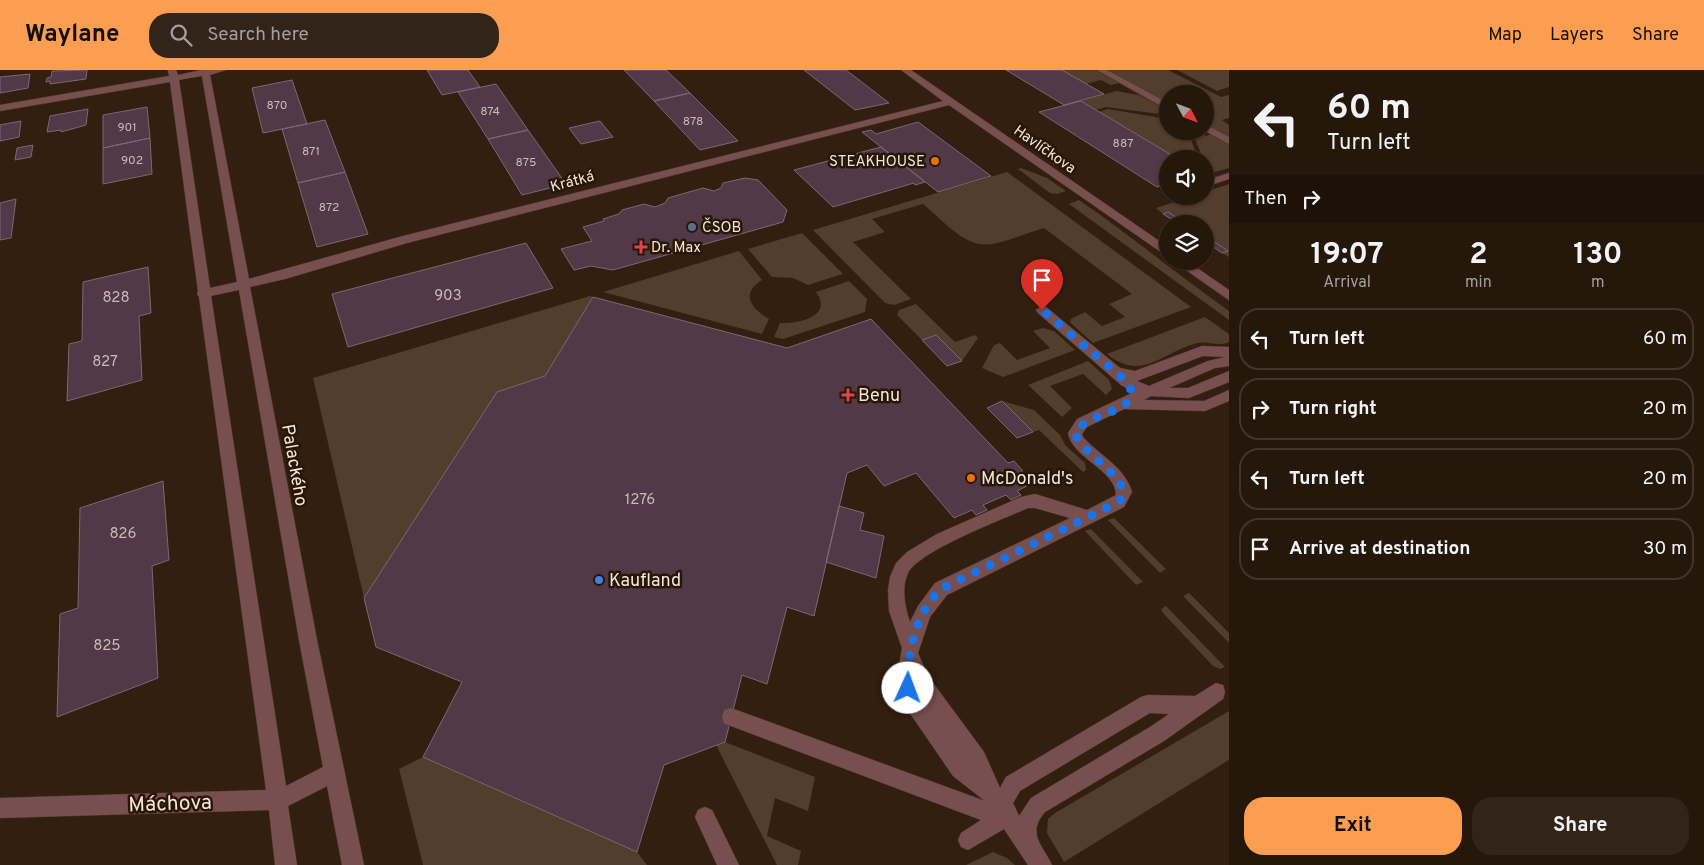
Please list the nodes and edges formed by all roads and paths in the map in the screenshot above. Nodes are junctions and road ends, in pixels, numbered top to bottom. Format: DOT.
graph roads {
  1 [pos="222,70"];
  2 [pos="905,70"];
  3 [pos="1101,70"];
  4 [pos="205,72"];
  5 [pos="173,74"];
  6 [pos="950,102"];
  7 [pos="1159,102"];
  8 [pos="0,108"];
  9 [pos="1214,133"];
  10 [pos="1229,141"];
  11 [pos="1229,176"];
  12 [pos="1214,181"];
  13 [pos="1159,247"];
  14 [pos="1192,270"];
  15 [pos="243,284"];
  16 [pos="204,294"];
  17 [pos="1229,296"];
  18 [pos="1042,310"];
  19 [pos="1229,352"];
  20 [pos="1229,361"];
  21 [pos="1113,370"];
  22 [pos="1229,376"];
  23 [pos="1130,384"];
  24 [pos="1150,392"];
  25 [pos="1229,396"];
  26 [pos="1124,405"];
  27 [pos="1087,517"];
  28 [pos="910,650"];
  29 [pos="1216,692"];
  30 [pos="1196,705"];
  31 [pos="731,717"];
  32 [pos="334,772"];
  33 [pos="278,800"];
  34 [pos="0,808"];
  35 [pos="706,817"];
  36 [pos="1006,817"];
  37 [pos="968,840"];
  38 [pos="1028,845"];
  39 [pos="286,865"];
  40 [pos="352,865"];
  41 [pos="728,865"];
  42 [pos="1041,865"];
  1 -- 4 [label="street"];
  2 -- 6 [label="street, Havlíčkova"];
  3 -- 7 [label="street"];
  4 -- 5 [label="street"];
  4 -- 15 [label="street, Palackého"];
  5 -- 8 [label="street"];
  5 -- 16 [label="street"];
  6 -- 13 [label="street, Havlíčkova"];
  6 -- 15 [label="street, Krátká"];
  9 -- 10 [label="street"];
  11 -- 12 [label="street"];
  14 -- 17 [label="street"];
  15 -- 16 [label="street, Krátká"];
  15 -- 32 [label="street, Palackého"];
  16 -- 33 [label="street"];
  18 -- 21 [label="street"];
  19 -- 21 [label="street"];
  20 -- 24 [label="street"];
  21 -- 23 [label="street"];
  22 -- 24 [label="street"];
  23 -- 24 [label="street"];
  23 -- 26 [label="street"];
  24 -- 26 [label="street"];
  25 -- 26 [label="street"];
  26 -- 27 [label="street"];
  27 -- 28 [label="street"];
  27 -- 28 [label="street"];
  28 -- 36 [label="street"];
  29 -- 30 [label="street"];
  30 -- 36 [label="street"];
  30 -- 38 [label="street"];
  31 -- 36 [label="street"];
  32 -- 33 [label="street, Máchova"];
  32 -- 40 [label="street, Palackého"];
  33 -- 34 [label="street, Máchova"];
  33 -- 39 [label="street"];
  35 -- 41 [label="street"];
  36 -- 37 [label="street"];
  36 -- 38 [label="street"];
  38 -- 42 [label="street"];
}
